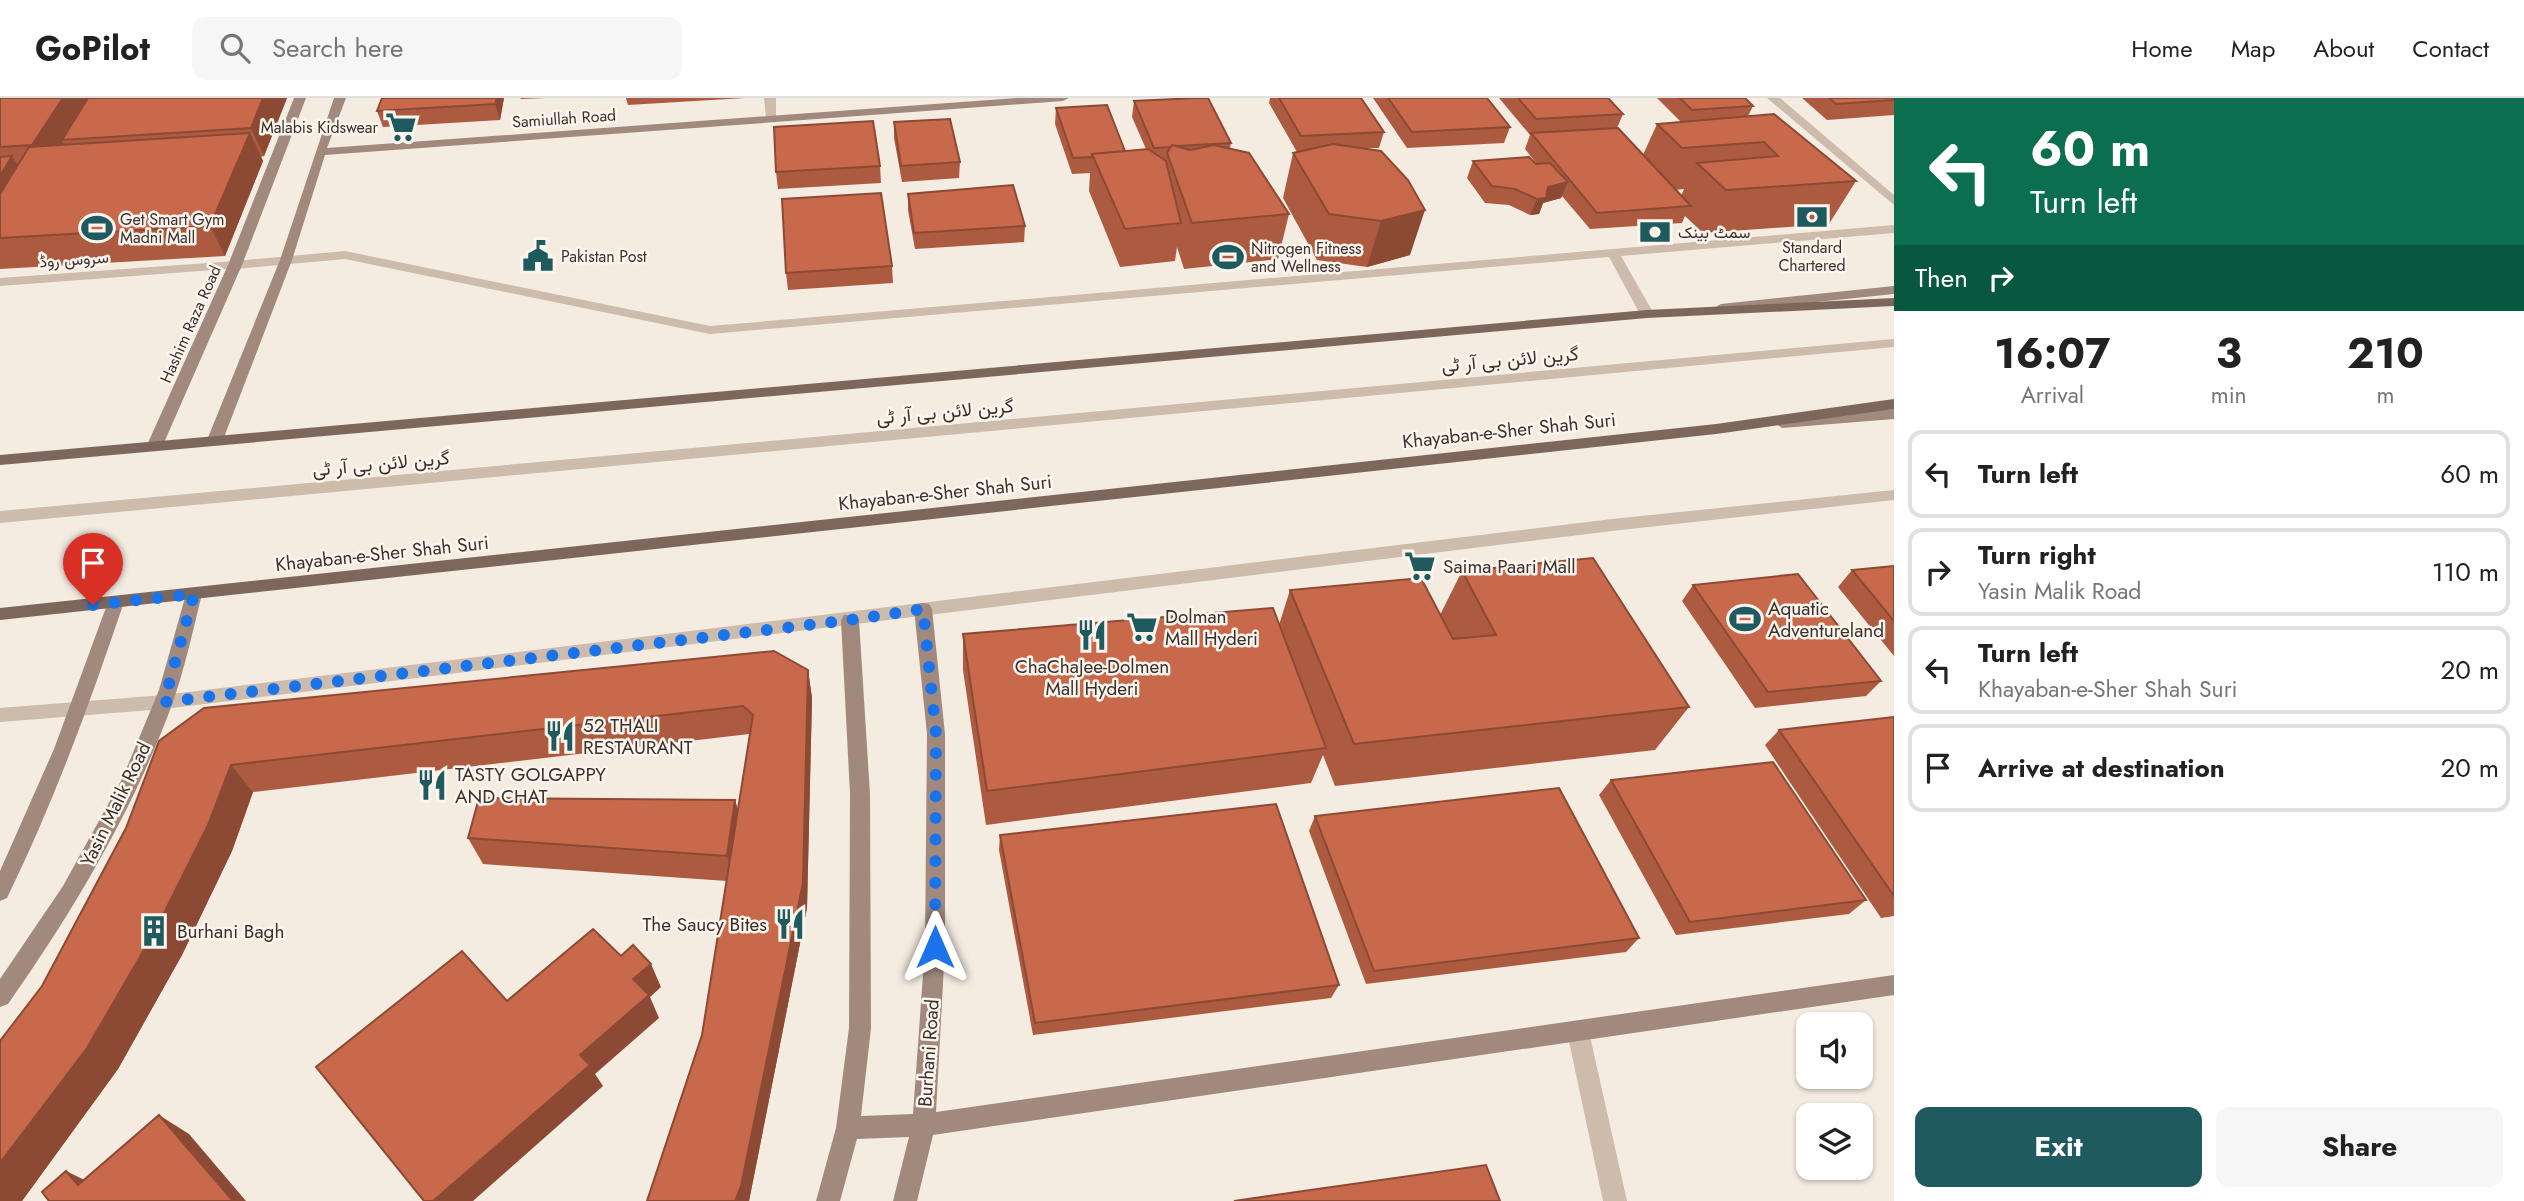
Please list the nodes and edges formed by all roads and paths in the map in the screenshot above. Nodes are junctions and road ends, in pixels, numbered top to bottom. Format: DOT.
graph roads {
  1 [pos="300,98"];
  2 [pos="340,98"];
  3 [pos="770,98"];
  4 [pos="1063,98"];
  5 [pos="1773,98"];
  6 [pos="772,118"];
  7 [pos="320,152"];
  8 [pos="1894,201"];
  9 [pos="1894,229"];
  10 [pos="1613,253"];
  11 [pos="286,260"];
  12 [pos="235,265"];
  13 [pos="0,282"];
  14 [pos="1894,290"];
  15 [pos="1894,302"];
  16 [pos="1686,311"];
  17 [pos="1647,314"];
  18 [pos="1894,343"];
  19 [pos="1894,404"];
  20 [pos="1894,414"];
  21 [pos="1716,429"];
  22 [pos="215,440"];
  23 [pos="155,445"];
  24 [pos="0,460"];
  25 [pos="1894,495"];
  26 [pos="0,517"];
  27 [pos="194,594"];
  28 [pos="116,603"];
  29 [pos="923,609"];
  30 [pos="0,614"];
  31 [pos="850,620"];
  32 [pos="164,702"];
  33 [pos="81,706"];
  34 [pos="0,715"];
  35 [pos="0,892"];
  36 [pos="1894,985"];
  37 [pos="0,997"];
  38 [pos="1578,1032"];
  39 [pos="924,1125"];
  40 [pos="848,1128"];
  41 [pos="828,1201"];
  42 [pos="905,1201"];
  43 [pos="1615,1201"];
  1 -- 12 [label="street, Hashim Raza Road"];
  2 -- 7 [label="street"];
  3 -- 6 [label="street"];
  4 -- 6 [label="street, Samiullah Road"];
  5 -- 8 [label="street"];
  6 -- 7 [label="street, Samiullah Road"];
  7 -- 11 [label="street"];
  9 -- 10 [label="street, سروس روڈ"];
  10 -- 11 [label="street, سروس روڈ"];
  10 -- 17 [label="street"];
  11 -- 12 [label="street, سروس روڈ"];
  11 -- 22 [label="street"];
  12 -- 13 [label="street, سروس روڈ"];
  12 -- 23 [label="street, Hashim Raza Road"];
  14 -- 16 [label="street"];
  15 -- 16 [label="main road"];
  16 -- 17 [label="main road"];
  17 -- 22 [label="main road"];
  18 -- 26 [label="street, گرین لائن بی آر ٹی"];
  19 -- 21 [label="main road, Khayaban-e-Sher Shah Suri"];
  20 -- 21 [label="street"];
  21 -- 27 [label="main road, Khayaban-e-Sher Shah Suri"];
  22 -- 23 [label="main road"];
  23 -- 24 [label="main road"];
  25 -- 29 [label="street"];
  27 -- 28 [label="main road, Khayaban-e-Sher Shah Suri"];
  27 -- 32 [label="street, Yasin Malik Road"];
  28 -- 30 [label="main road, Khayaban-e-Sher Shah Suri"];
  28 -- 33 [label="street"];
  29 -- 31 [label="street"];
  29 -- 39 [label="street, Burhani Road"];
  31 -- 32 [label="street"];
  31 -- 40 [label="street"];
  32 -- 33 [label="street"];
  32 -- 37 [label="street, Yasin Malik Road"];
  33 -- 34 [label="street"];
  33 -- 35 [label="street"];
  36 -- 38 [label="street"];
  38 -- 39 [label="street"];
  38 -- 43 [label="street"];
  39 -- 40 [label="street"];
  39 -- 42 [label="street, Burhani Road"];
  40 -- 41 [label="street"];
}
